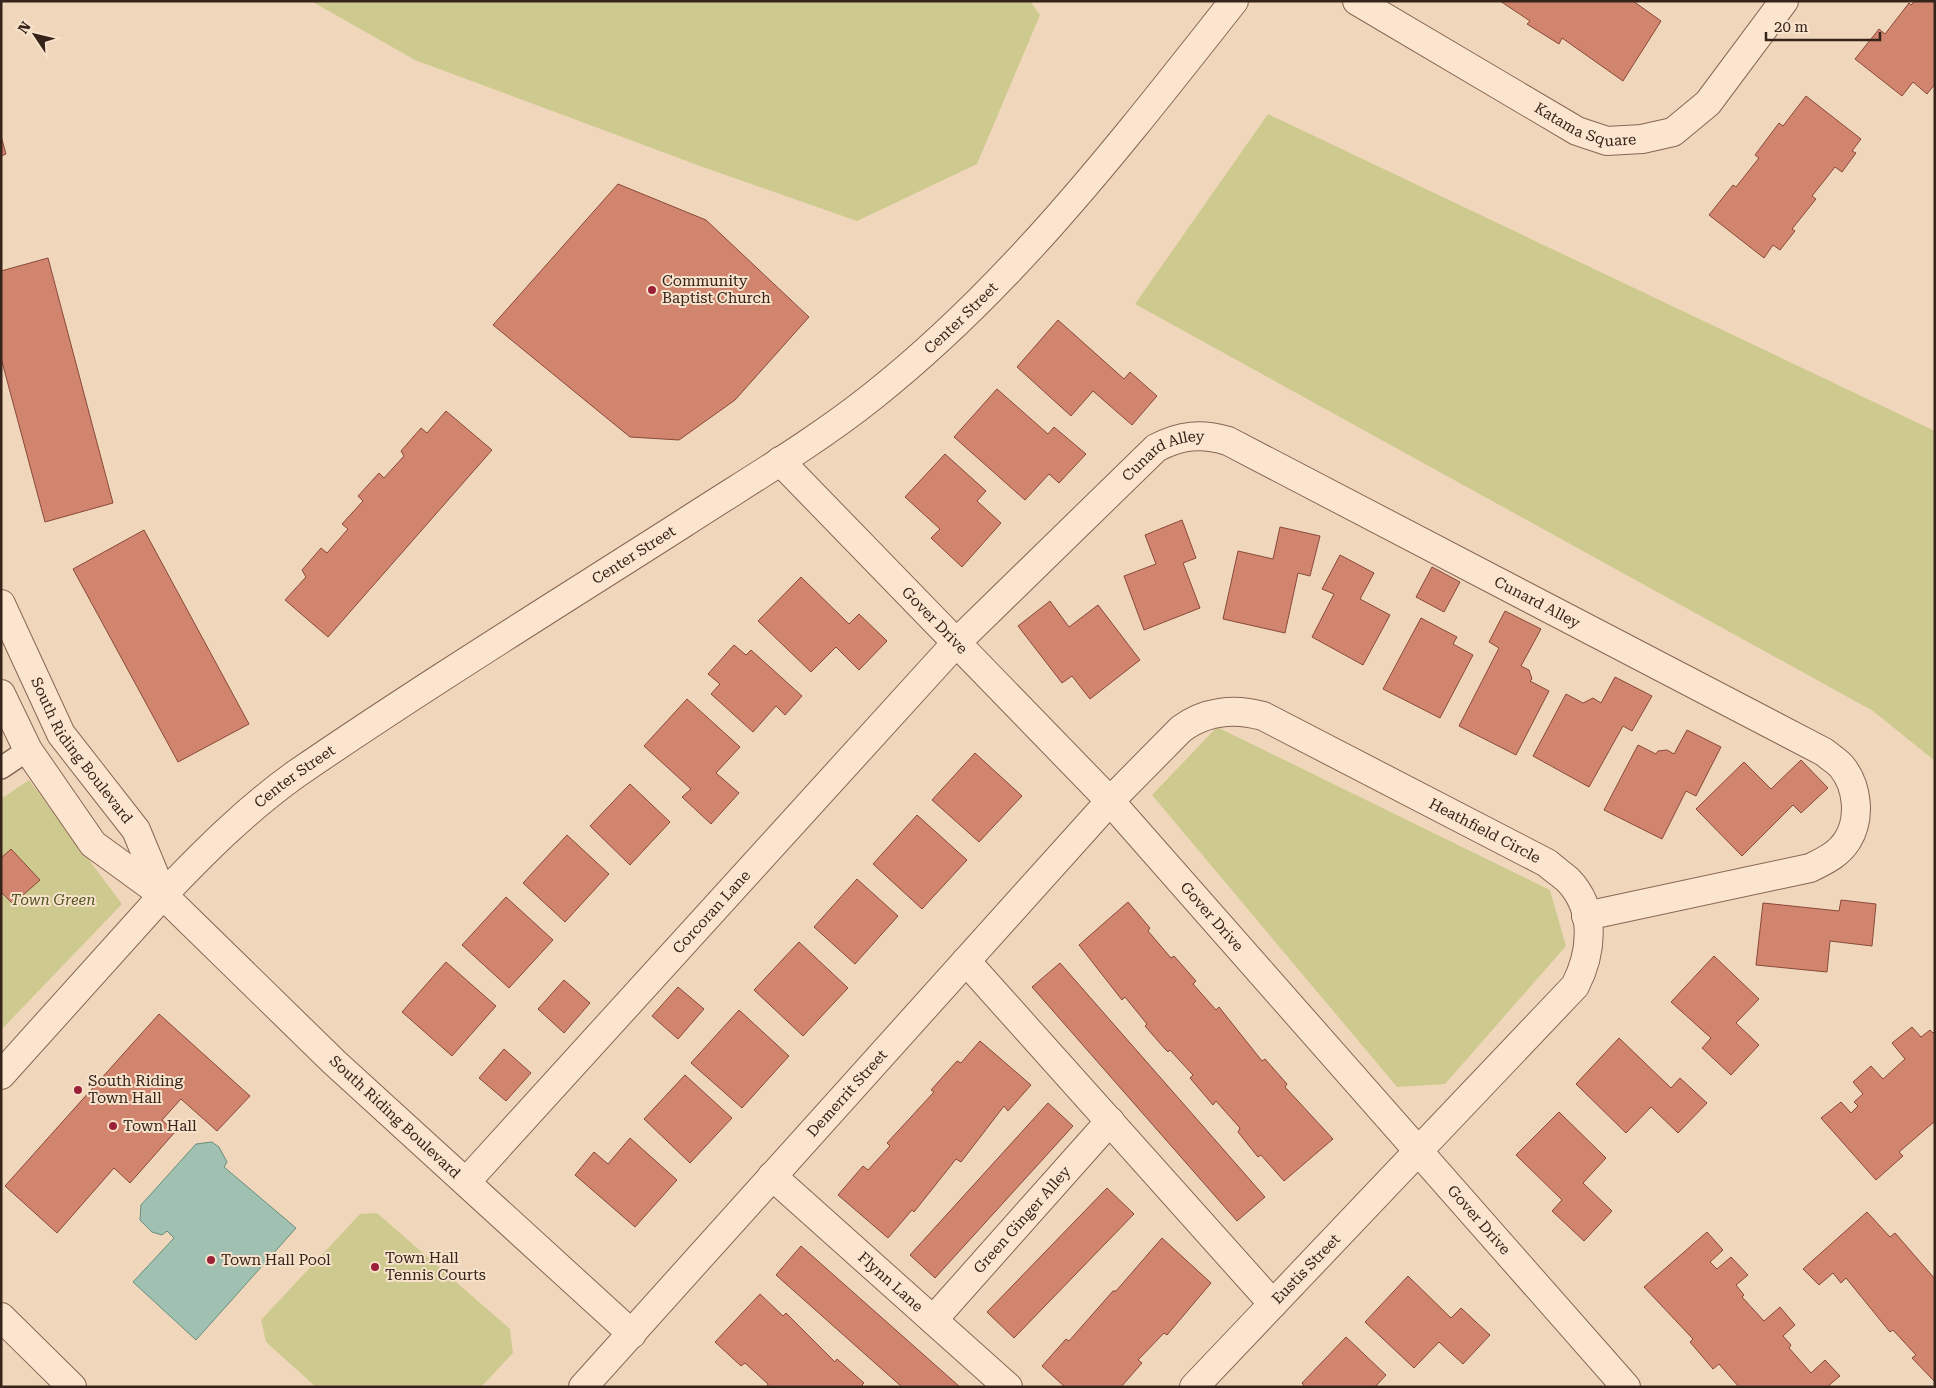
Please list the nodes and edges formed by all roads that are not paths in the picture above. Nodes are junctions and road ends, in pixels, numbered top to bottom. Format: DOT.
graph roads {
  1 [pos="1234,1"];
  2 [pos="1357,1"];
  3 [pos="1784,1"];
  4 [pos="780,461"];
  5 [pos="1,604"];
  6 [pos="957,642"];
  7 [pos="1,694"];
  8 [pos="28,750"];
  9 [pos="1,768"];
  10 [pos="1110,801"];
  11 [pos="163,894"];
  12 [pos="1586,916"];
  13 [pos="966,961"];
  14 [pos="1,1075"];
  15 [pos="1110,1121"];
  16 [pos="1419,1150"];
  17 [pos="772,1176"];
  18 [pos="466,1182"];
  19 [pos="1273,1304"];
  20 [pos="1,1317"];
  21 [pos="933,1320"];
  22 [pos="632,1334"];
  23 [pos="72,1387"];
  24 [pos="583,1387"];
  25 [pos="1008,1387"];
  26 [pos="1194,1387"];
  27 [pos="1626,1387"];
  1 -- 4 [label="street, Center Street"];
  2 -- 3 [label="street, Katama Square"];
  4 -- 6 [label="street, Gover Drive"];
  4 -- 11 [label="street, Center Street"];
  5 -- 11 [label="street, South Riding Boulevard"];
  6 -- 10 [label="street, Gover Drive"];
  6 -- 12 [label="street, Cunard Alley"];
  6 -- 18 [label="street, Corcoran Lane"];
  7 -- 8 [label="street, South Riding Boulevard"];
  8 -- 9 [label="lane"];
  8 -- 11 [label="street, South Riding Boulevard"];
  10 -- 12 [label="street, Heathfield Circle"];
  10 -- 13 [label="street, Demerrit Street"];
  10 -- 16 [label="street, Gover Drive"];
  11 -- 14 [label="street, Center Street"];
  11 -- 18 [label="street, South Riding Boulevard"];
  12 -- 16 [label="street, Heathfield Circle"];
  13 -- 15 [label="street"];
  13 -- 17 [label="street, Demerrit Street"];
  15 -- 19 [label="street"];
  15 -- 21 [label="street, Green Ginger Alley"];
  16 -- 19 [label="street, Eustis Street"];
  16 -- 27 [label="street, Gover Drive"];
  17 -- 21 [label="street, Flynn Lane"];
  17 -- 22 [label="street, Demerrit Street"];
  18 -- 22 [label="street, South Riding Boulevard"];
  19 -- 26 [label="street, Eustis Street"];
  20 -- 23 [label="street"];
  21 -- 25 [label="street, Flynn Lane"];
  22 -- 24 [label="street, Demerrit Street"];
}
